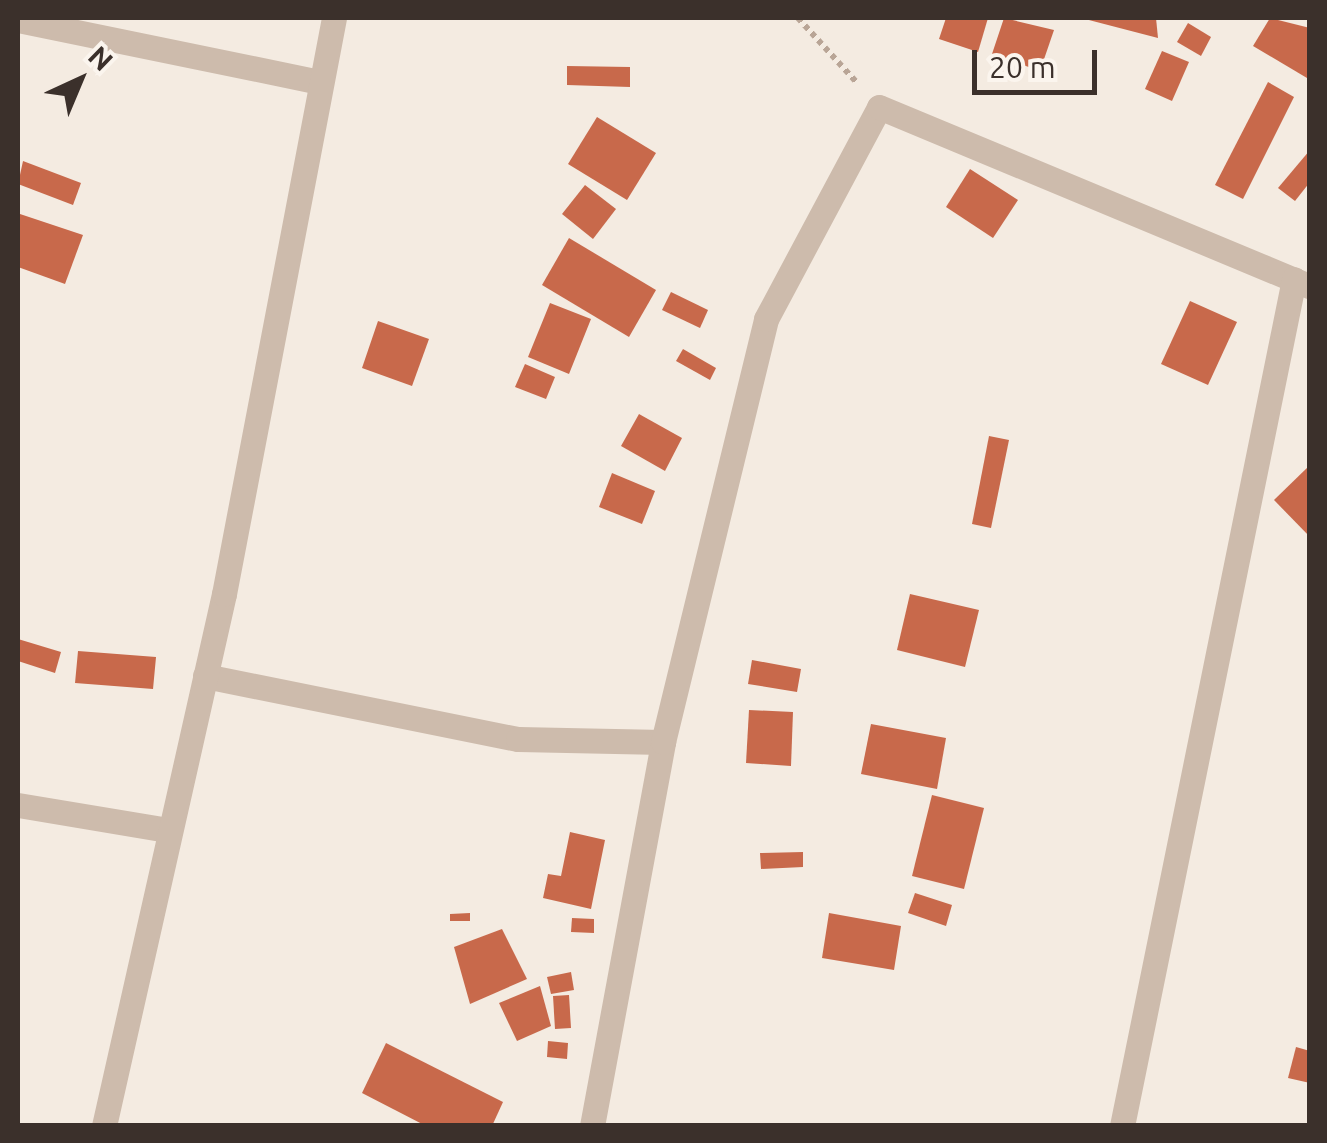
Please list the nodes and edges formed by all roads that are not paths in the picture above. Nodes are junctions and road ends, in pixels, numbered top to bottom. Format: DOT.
graph roads {
  1 [pos="334,18"];
  2 [pos="18,20"];
  3 [pos="321,82"];
  4 [pos="1302,282"];
  5 [pos="205,676"];
  6 [pos="663,742"];
  7 [pos="18,805"];
  8 [pos="167,830"];
  9 [pos="104,1126"];
  10 [pos="592,1126"];
  11 [pos="1122,1126"];
  1 -- 3 [label="street"];
  2 -- 3 [label="street"];
  3 -- 5 [label="street"];
  4 -- 6 [label="street"];
  4 -- 11 [label="street"];
  5 -- 6 [label="street"];
  5 -- 8 [label="street"];
  6 -- 10 [label="street"];
  7 -- 8 [label="street"];
  8 -- 9 [label="street"];
}
